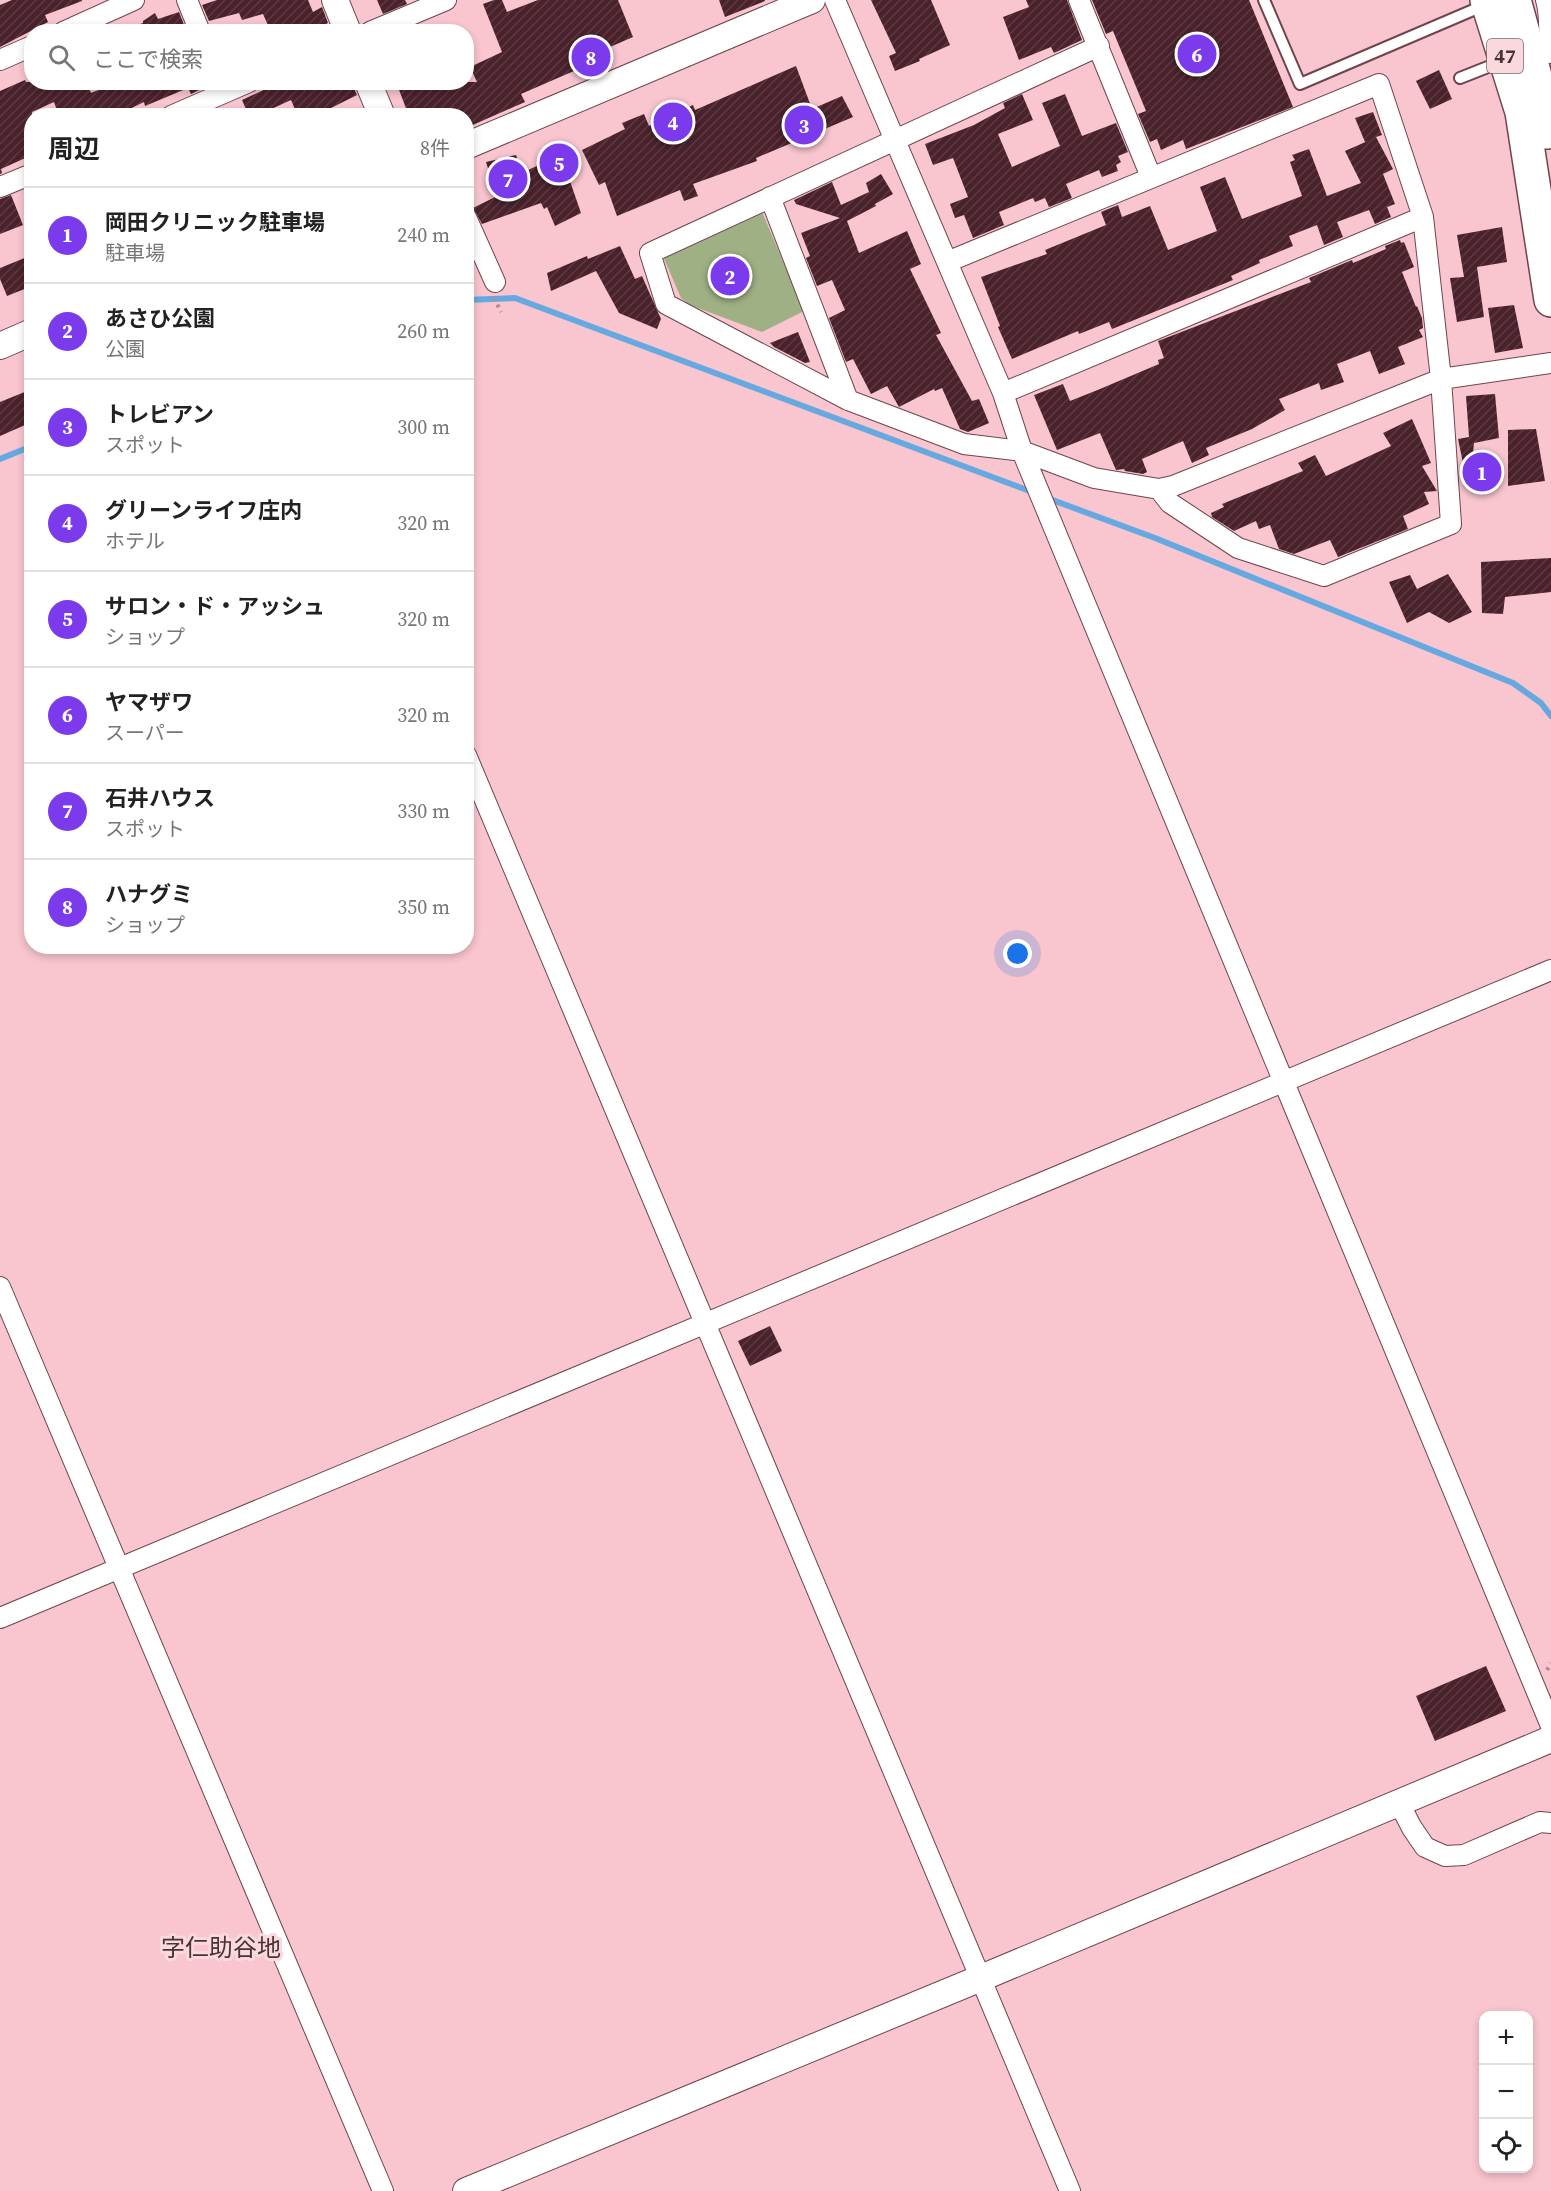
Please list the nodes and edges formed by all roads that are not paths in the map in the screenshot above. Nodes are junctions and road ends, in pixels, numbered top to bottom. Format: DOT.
graph roads {
  1 [pos="134,0"];
  2 [pos="187,0"];
  3 [pos="335,0"];
  4 [pos="446,0"];
  5 [pos="812,0"];
  6 [pos="835,0"];
  7 [pos="1079,0"];
  8 [pos="1264,0"];
  9 [pos="1497,1"];
  10 [pos="1549,7"];
  11 [pos="81,24"];
  12 [pos="197,24"];
  13 [pos="345,24"];
  14 [pos="389,24"];
  15 [pos="1099,46"];
  16 [pos="24,50"];
  17 [pos="1551,53"];
  18 [pos="0,60"];
  19 [pos="1506,60"];
  20 [pos="1460,78"];
  21 [pos="218,90"];
  22 [pos="371,90"];
  23 [pos="185,108"];
  24 [pos="379,108"];
  25 [pos="895,140"];
  26 [pos="474,143"];
  27 [pos="1551,153"];
  28 [pos="24,177"];
  29 [pos="1151,177"];
  30 [pos="0,187"];
  31 [pos="770,197"];
  32 [pos="1423,217"];
  33 [pos="474,235"];
  34 [pos="947,262"];
  35 [pos="495,282"];
  36 [pos="1551,300"];
  37 [pos="24,336"];
  38 [pos="0,346"];
  39 [pos="1551,363"];
  40 [pos="1441,379"];
  41 [pos="1003,393"];
  42 [pos="848,400"];
  43 [pos="1022,451"];
  44 [pos="1159,489"];
  45 [pos="474,774"];
  46 [pos="1551,970"];
  47 [pos="1284,1082"];
  48 [pos="0,1287"];
  49 [pos="704,1324"];
  50 [pos="118,1569"];
  51 [pos="0,1618"];
  52 [pos="1551,1726"];
  53 [pos="1551,1739"];
  54 [pos="1400,1803"];
  55 [pos="1551,1823"];
  56 [pos="981,1978"];
  57 [pos="383,2191"];
  58 [pos="466,2191"];
  59 [pos="1070,2191"];
  1 -- 11 [label="street"];
  2 -- 12 [label="street"];
  3 -- 13 [label="street"];
  4 -- 14 [label="street"];
  5 -- 26 [label="street"];
  6 -- 25 [label="street"];
  7 -- 15 [label="street"];
  8 -- 9 [label="lane"];
  9 -- 19 [label="highway, 47"];
  9 -- 27 [label="highway, 47"];
  10 -- 17 [label="street"];
  15 -- 25 [label="street"];
  15 -- 29 [label="street"];
  16 -- 18 [label="street"];
  19 -- 20 [label="lane"];
  19 -- 36 [label="highway, 47"];
  21 -- 23 [label="street"];
  22 -- 24 [label="street"];
  25 -- 31 [label="street"];
  25 -- 34 [label="street"];
  28 -- 30 [label="street"];
  29 -- 32 [label="street"];
  29 -- 34 [label="street"];
  31 -- 42 [label="street"];
  31 -- 42 [label="street"];
  32 -- 40 [label="street"];
  32 -- 41 [label="street"];
  33 -- 35 [label="street"];
  34 -- 41 [label="street"];
  37 -- 38 [label="street"];
  39 -- 40 [label="street"];
  40 -- 44 [label="street"];
  40 -- 44 [label="street"];
  41 -- 43 [label="street"];
  42 -- 43 [label="street"];
  43 -- 44 [label="street"];
  43 -- 47 [label="street"];
  45 -- 49 [label="street"];
  46 -- 47 [label="street"];
  47 -- 49 [label="street"];
  47 -- 52 [label="street"];
  48 -- 50 [label="street"];
  49 -- 50 [label="street"];
  49 -- 56 [label="street"];
  50 -- 51 [label="street"];
  50 -- 57 [label="street"];
  53 -- 54 [label="street"];
  54 -- 55 [label="street"];
  54 -- 56 [label="street"];
  56 -- 58 [label="street"];
  56 -- 59 [label="street"];
}
